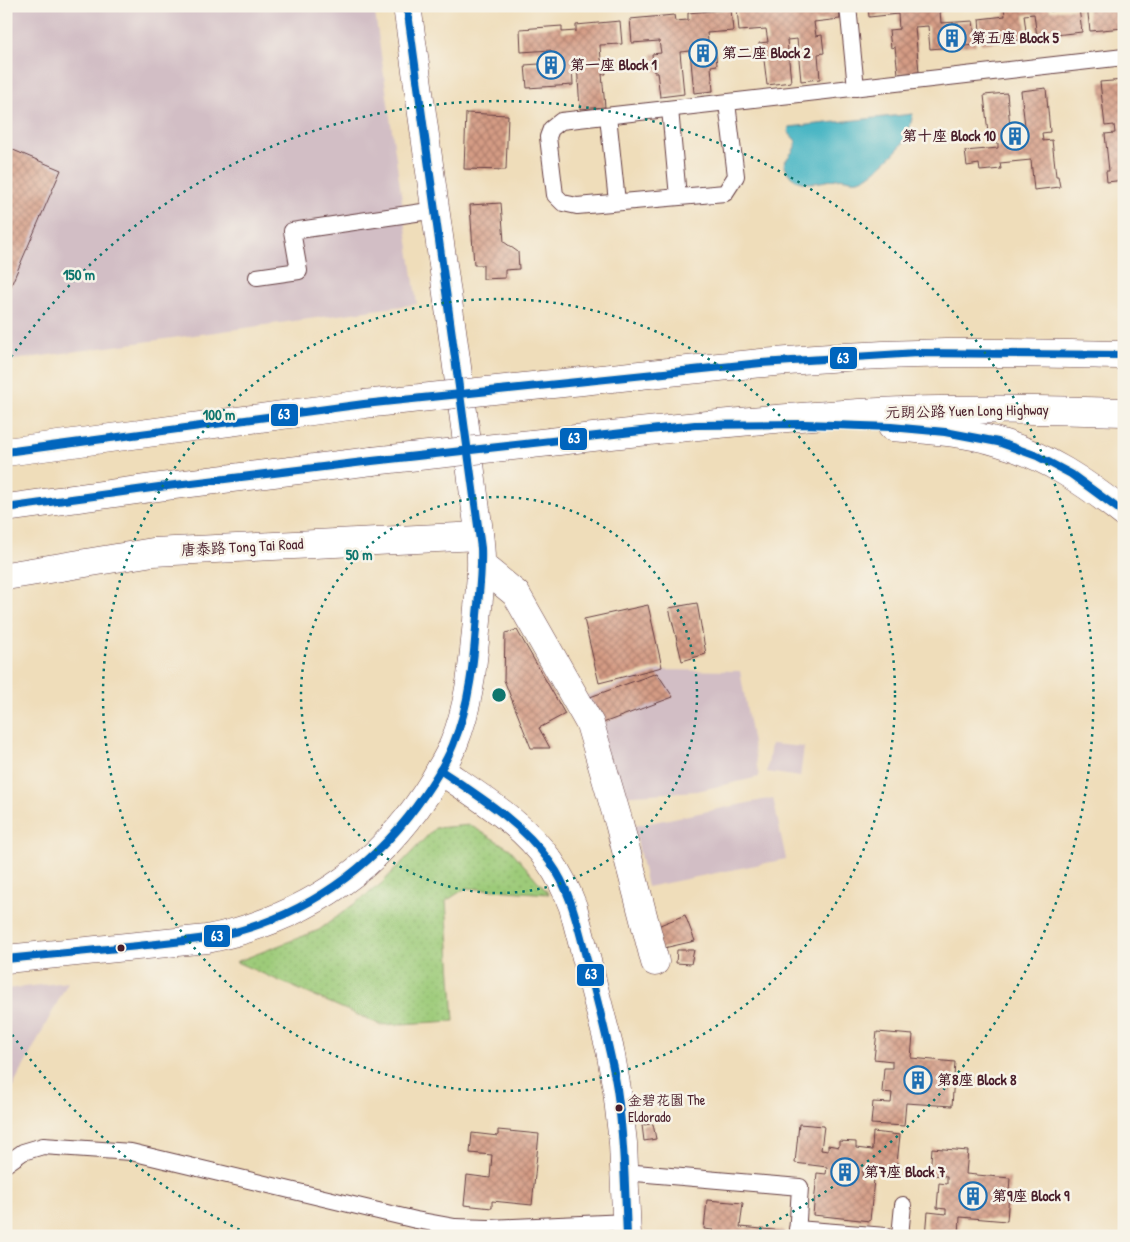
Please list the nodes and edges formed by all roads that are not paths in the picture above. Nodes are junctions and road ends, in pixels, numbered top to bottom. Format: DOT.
graph roads {
  1 [pos="408,6"];
  2 [pos="848,6"];
  3 [pos="1124,57"];
  4 [pos="856,88"];
  5 [pos="727,103"];
  6 [pos="670,109"];
  7 [pos="608,116"];
  8 [pos="678,197"];
  9 [pos="617,202"];
  10 [pos="436,210"];
  11 [pos="257,277"];
  12 [pos="1124,355"];
  13 [pos="1124,412"];
  14 [pos="695,425"];
  15 [pos="6,452"];
  16 [pos="6,508"];
  17 [pos="1124,514"];
  18 [pos="479,536"];
  19 [pos="482,566"];
  20 [pos="6,576"];
  21 [pos="440,770"];
  22 [pos="6,959"];
  23 [pos="655,962"];
  24 [pos="6,1164"];
  25 [pos="624,1172"];
  26 [pos="903,1205"];
  27 [pos="627,1229"];
  28 [pos="797,1232"];
  29 [pos="886,1236"];
  30 [pos="900,1236"];
  1 -- 10 [label="main road"];
  2 -- 4 [label="lane"];
  3 -- 4 [label="lane"];
  4 -- 5 [label="lane"];
  5 -- 6 [label="lane"];
  5 -- 8 [label="lane"];
  6 -- 7 [label="lane"];
  6 -- 8 [label="lane"];
  7 -- 9 [label="lane"];
  7 -- 9 [label="lane"];
  8 -- 9 [label="lane"];
  10 -- 11 [label="lane"];
  10 -- 18 [label="main road"];
  12 -- 15 [label="main road, bridge"];
  13 -- 14 [label="main road, 元朗公路 Yuen Long Highway"];
  14 -- 16 [label="main road, 元朗公路 Yuen Long Highway, bridge"];
  14 -- 17 [label="main road"];
  18 -- 19 [label="main road"];
  18 -- 20 [label="main road, 唐泰路 Tong Tai Road"];
  19 -- 21 [label="main road"];
  19 -- 23 [label="main road"];
  21 -- 22 [label="main road"];
  21 -- 25 [label="main road"];
  24 -- 27 [label="lane"];
  25 -- 27 [label="main road"];
  25 -- 28 [label="lane"];
  26 -- 30 [label="lane"];
  28 -- 29 [label="lane"];
}
